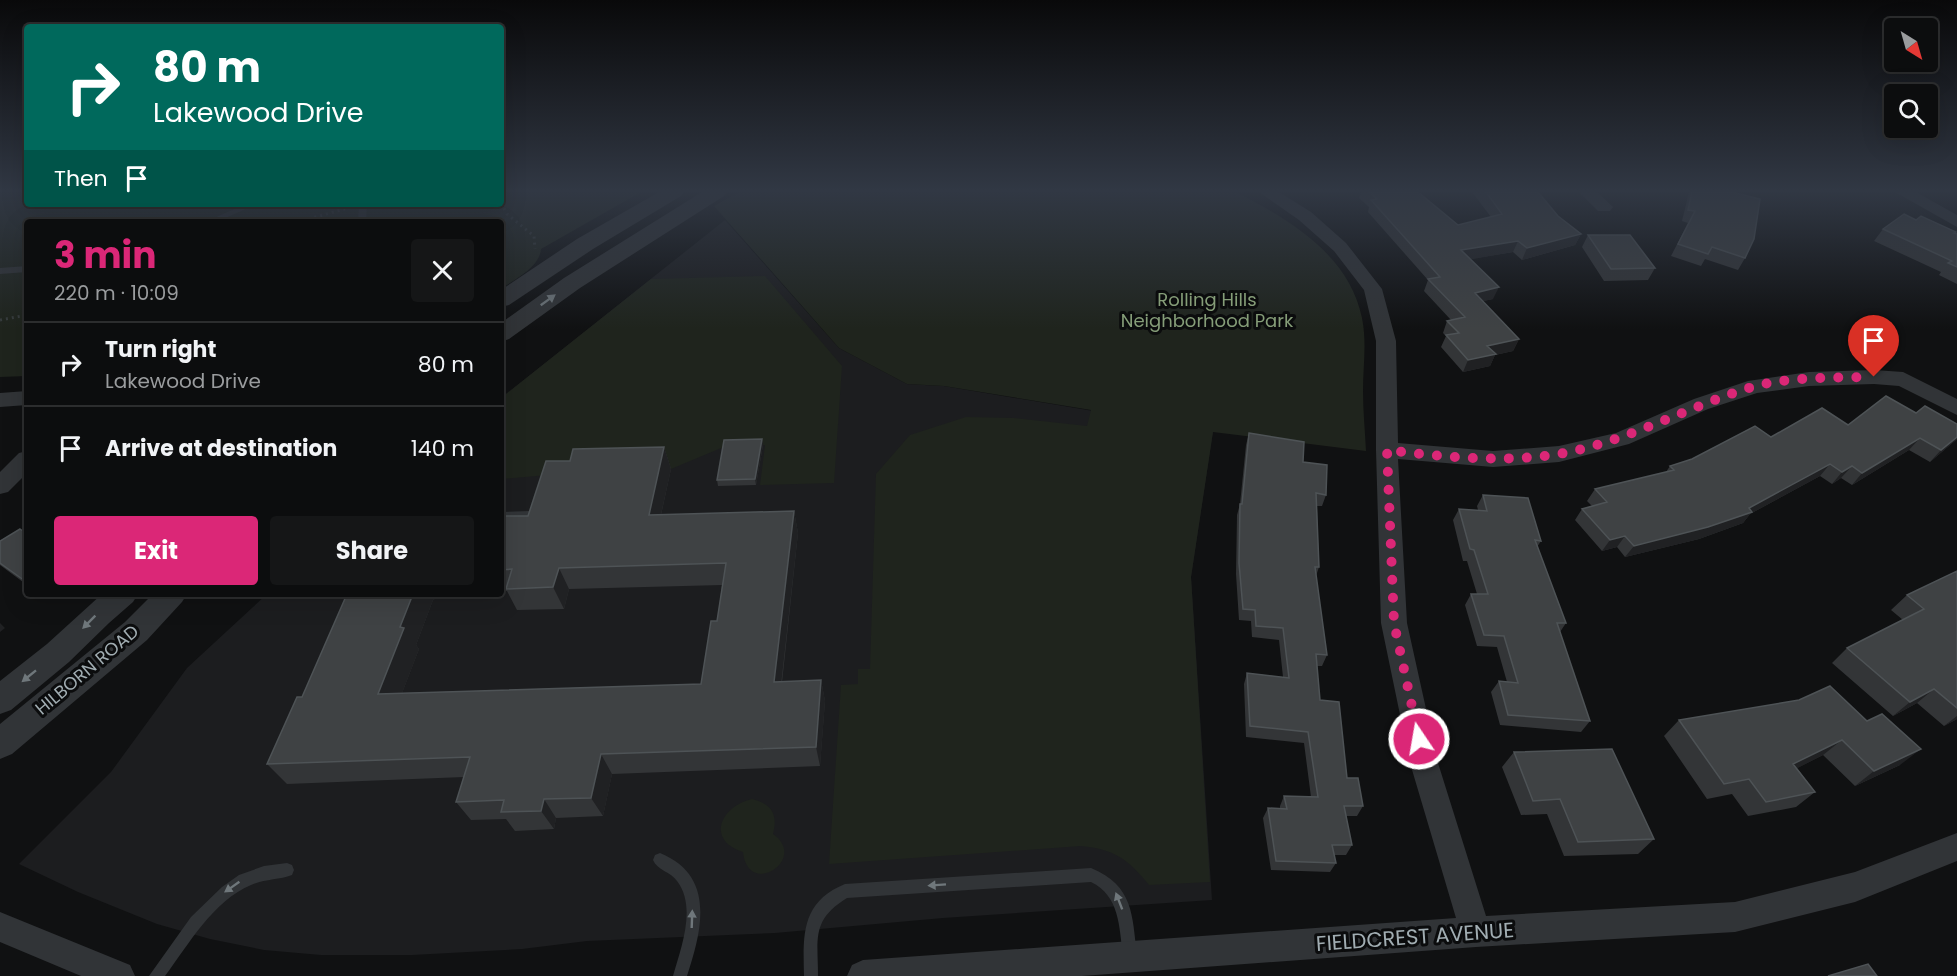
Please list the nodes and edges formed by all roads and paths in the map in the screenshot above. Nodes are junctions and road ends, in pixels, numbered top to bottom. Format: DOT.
graph roads {
  1 [pos="534,238"];
  2 [pos="596,238"];
  3 [pos="644,238"];
  4 [pos="1329,238"];
  5 [pos="535,252"];
  6 [pos="24,269"];
  7 [pos="0,271"];
  8 [pos="505,293"];
  9 [pos="24,316"];
  10 [pos="0,320"];
  11 [pos="504,332"];
  12 [pos="24,398"];
  13 [pos="0,400"];
  14 [pos="1957,408"];
  15 [pos="1387,450"];
  16 [pos="24,462"];
  17 [pos="0,486"];
  18 [pos="540,495"];
  19 [pos="504,516"];
  20 [pos="119,597"];
  21 [pos="169,597"];
  22 [pos="0,700"];
  23 [pos="0,744"];
  24 [pos="1957,847"];
  25 [pos="660,860"];
  26 [pos="287,870"];
  27 [pos="0,927"];
  28 [pos="1476,933"];
  29 [pos="1130,958"];
  30 [pos="119,976"];
  31 [pos="156,976"];
  32 [pos="680,976"];
  33 [pos="811,976"];
  34 [pos="863,976"];
  1 -- 5 [label="path"];
  2 -- 8 [label="street"];
  11 -- 3 [label="street, one-way"];
  4 -- 15 [label="street"];
  6 -- 7 [label="lane"];
  9 -- 10 [label="path"];
  12 -- 13 [label="street"];
  14 -- 15 [label="street"];
  15 -- 28 [label="street"];
  16 -- 17 [label="street"];
  18 -- 19 [label="lane"];
  20 -- 22 [label="street, HILBORN ROAD, one-way"];
  21 -- 23 [label="street, HILBORN ROAD"];
  24 -- 28 [label="street, FIELDCREST AVENUE"];
  32 -- 25 [label="lane, one-way"];
  26 -- 31 [label="lane, one-way"];
  27 -- 30 [label="street"];
  28 -- 29 [label="street, FIELDCREST AVENUE"];
  29 -- 33 [label="lane, one-way"];
  29 -- 34 [label="street, FIELDCREST AVENUE"];
}
